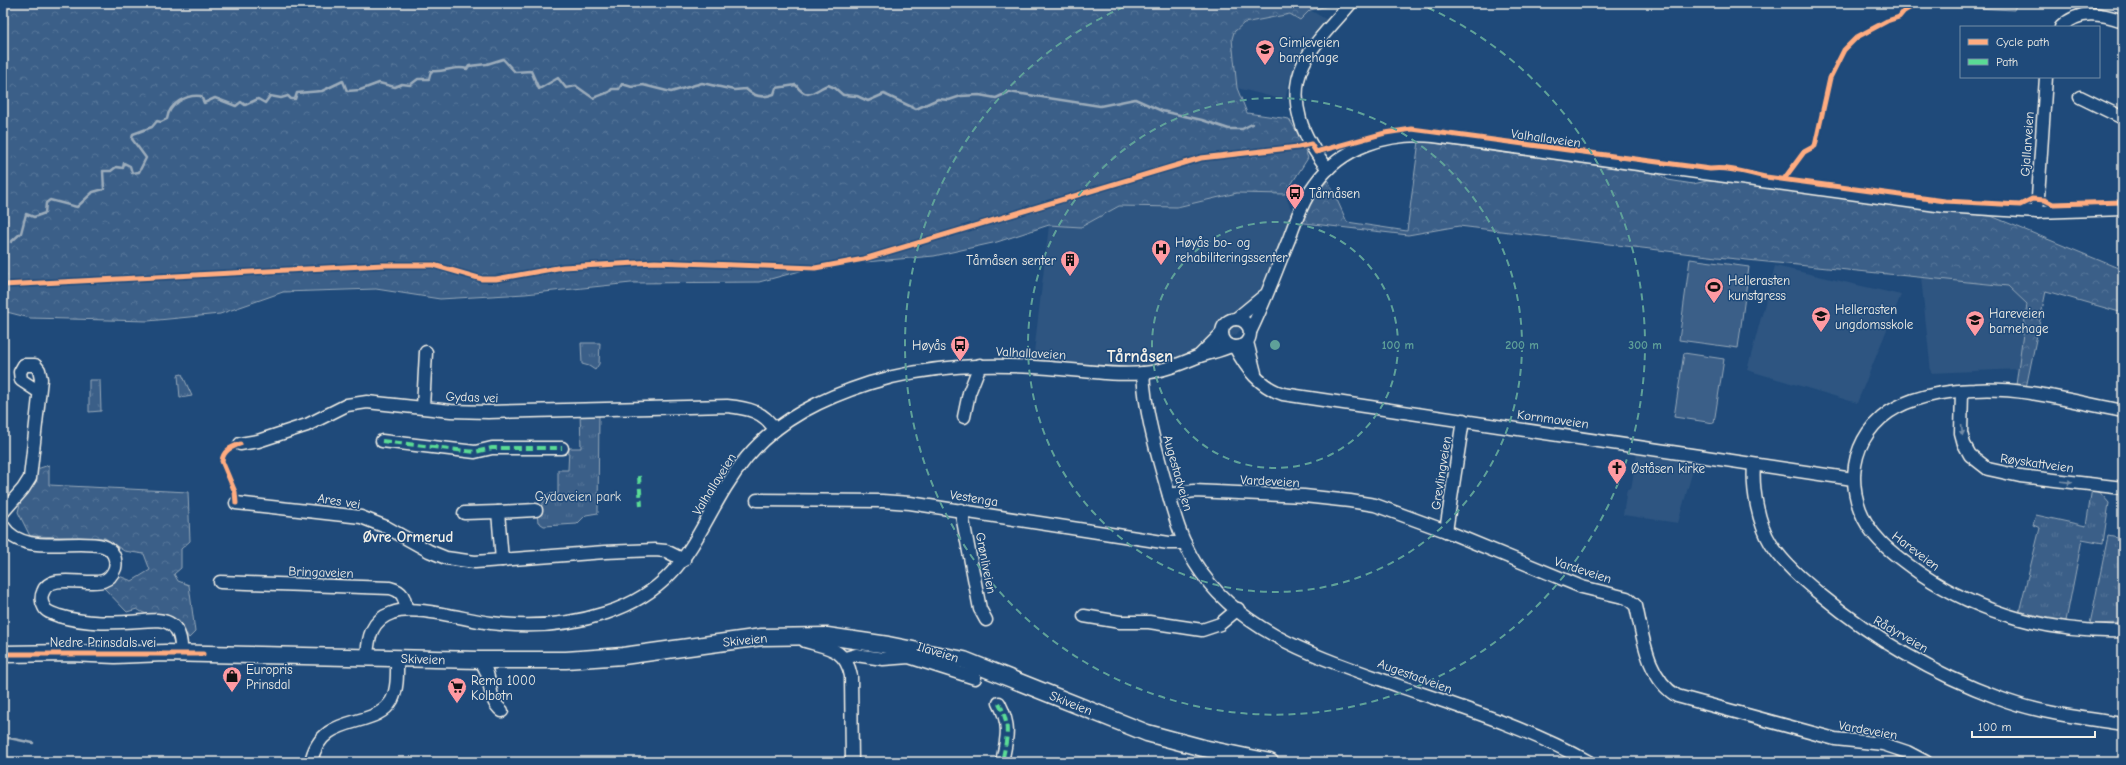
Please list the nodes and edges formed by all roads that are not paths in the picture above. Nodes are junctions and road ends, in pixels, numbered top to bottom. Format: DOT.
graph roads {
  1 [pos="1351,3"];
  2 [pos="2123,20"];
  3 [pos="2062,26"];
  4 [pos="2046,78"];
  5 [pos="2080,97"];
  6 [pos="2123,118"];
  7 [pos="1328,169"];
  8 [pos="2123,209"];
  9 [pos="2037,212"];
  10 [pos="1265,295"];
  11 [pos="1236,319"];
  12 [pos="1222,333"];
  13 [pos="1249,337"];
  14 [pos="1233,347"];
  15 [pos="426,352"];
  16 [pos="1198,357"];
  17 [pos="980,365"];
  18 [pos="1143,373"];
  19 [pos="1256,376"];
  20 [pos="1962,391"];
  21 [pos="39,392"];
  22 [pos="423,408"];
  23 [pos="2123,411"];
  24 [pos="964,417"];
  25 [pos="1463,420"];
  26 [pos="775,430"];
  27 [pos="382,441"];
  28 [pos="240,444"];
  29 [pos="562,448"];
  30 [pos="1754,465"];
  31 [pos="1853,479"];
  32 [pos="2123,488"];
  33 [pos="1169,496"];
  34 [pos="757,500"];
  35 [pos="236,504"];
  36 [pos="536,510"];
  37 [pos="961,510"];
  38 [pos="3,512"];
  39 [pos="498,512"];
  40 [pos="464,513"];
  41 [pos="3,526"];
  42 [pos="1446,531"];
  43 [pos="1185,543"];
  44 [pos="502,560"];
  45 [pos="684,560"];
  46 [pos="220,582"];
  47 [pos="1238,609"];
  48 [pos="406,610"];
  49 [pos="1084,616"];
  50 [pos="986,620"];
  51 [pos="2123,631"];
  52 [pos="801,635"];
  53 [pos="181,653"];
  54 [pos="3,654"];
  55 [pos="203,654"];
  56 [pos="367,657"];
  57 [pos="397,658"];
  58 [pos="845,658"];
  59 [pos="478,660"];
  60 [pos="975,678"];
  61 [pos="999,703"];
  62 [pos="502,711"];
  63 [pos="2123,724"];
  64 [pos="311,762"];
  65 [pos="852,762"];
  66 [pos="1002,762"];
  67 [pos="1270,762"];
  68 [pos="1589,762"];
  69 [pos="1926,762"];
  1 -- 7 [label="street"];
  2 -- 3 [label="street"];
  4 -- 9 [label="street, Gjallarveien"];
  5 -- 6 [label="street"];
  7 -- 9 [label="street, Valhallaveien"];
  7 -- 10 [label="street, Valhallaveien"];
  8 -- 9 [label="street, Valhallaveien"];
  10 -- 11 [label="street, Valhallaveien"];
  10 -- 13 [label="street, Valhallaveien"];
  11 -- 12 [label="street"];
  11 -- 13 [label="street"];
  12 -- 14 [label="street"];
  12 -- 16 [label="street, Valhallaveien"];
  13 -- 14 [label="street"];
  13 -- 19 [label="street"];
  14 -- 16 [label="street, Valhallaveien"];
  14 -- 19 [label="street, Kornmoveien"];
  15 -- 22 [label="street"];
  16 -- 18 [label="street, Valhallaveien"];
  17 -- 18 [label="street, Valhallaveien"];
  17 -- 24 [label="street"];
  17 -- 26 [label="street, Valhallaveien"];
  18 -- 33 [label="street, Augestadveien"];
  19 -- 25 [label="street, Kornmoveien"];
  20 -- 23 [label="street, Hareveien"];
  20 -- 31 [label="street, Hareveien"];
  20 -- 32 [label="street, Røyskattveien, one-way"];
  21 -- 38 [label="street"];
  22 -- 26 [label="street, Gydas vei"];
  22 -- 28 [label="street, Gydas vei"];
  25 -- 30 [label="street, Kornmoveien"];
  25 -- 42 [label="street, Grevlingveien"];
  26 -- 45 [label="street, Valhallaveien"];
  27 -- 29 [label="street"];
  30 -- 31 [label="street, Kornmoveien"];
  30 -- 63 [label="street, Rådyrveien"];
  31 -- 51 [label="street, Hareveien"];
  33 -- 42 [label="street, Vardeveien"];
  33 -- 43 [label="street, Augestadveien"];
  34 -- 37 [label="street, Vestenga"];
  35 -- 44 [label="street, Ares vei"];
  36 -- 39 [label="street"];
  37 -- 43 [label="street, Vestenga"];
  37 -- 50 [label="street, Grønliveien"];
  39 -- 40 [label="street"];
  39 -- 44 [label="street"];
  41 -- 53 [label="street"];
  42 -- 69 [label="street, Vardeveien"];
  43 -- 47 [label="street, Augestadveien"];
  44 -- 45 [label="street, Ares vei"];
  45 -- 48 [label="street, Valhallaveien"];
  46 -- 48 [label="street, Bringaveien"];
  47 -- 49 [label="street"];
  47 -- 68 [label="street, Augestadveien"];
  48 -- 56 [label="street, Valhallaveien"];
  52 -- 58 [label="street"];
  52 -- 59 [label="main road, Skiveien"];
  52 -- 67 [label="main road, Skiveien"];
  53 -- 54 [label="main road, Nedre Prinsdals vei"];
  53 -- 55 [label="main road, Nedre Prinsdals vei"];
  55 -- 56 [label="main road, Skiveien"];
  56 -- 57 [label="main road, Skiveien"];
  57 -- 59 [label="main road, Skiveien"];
  57 -- 64 [label="street"];
  58 -- 60 [label="street, Ilaveien"];
  58 -- 65 [label="street"];
  59 -- 62 [label="street"];
  61 -- 66 [label="street"];
}
